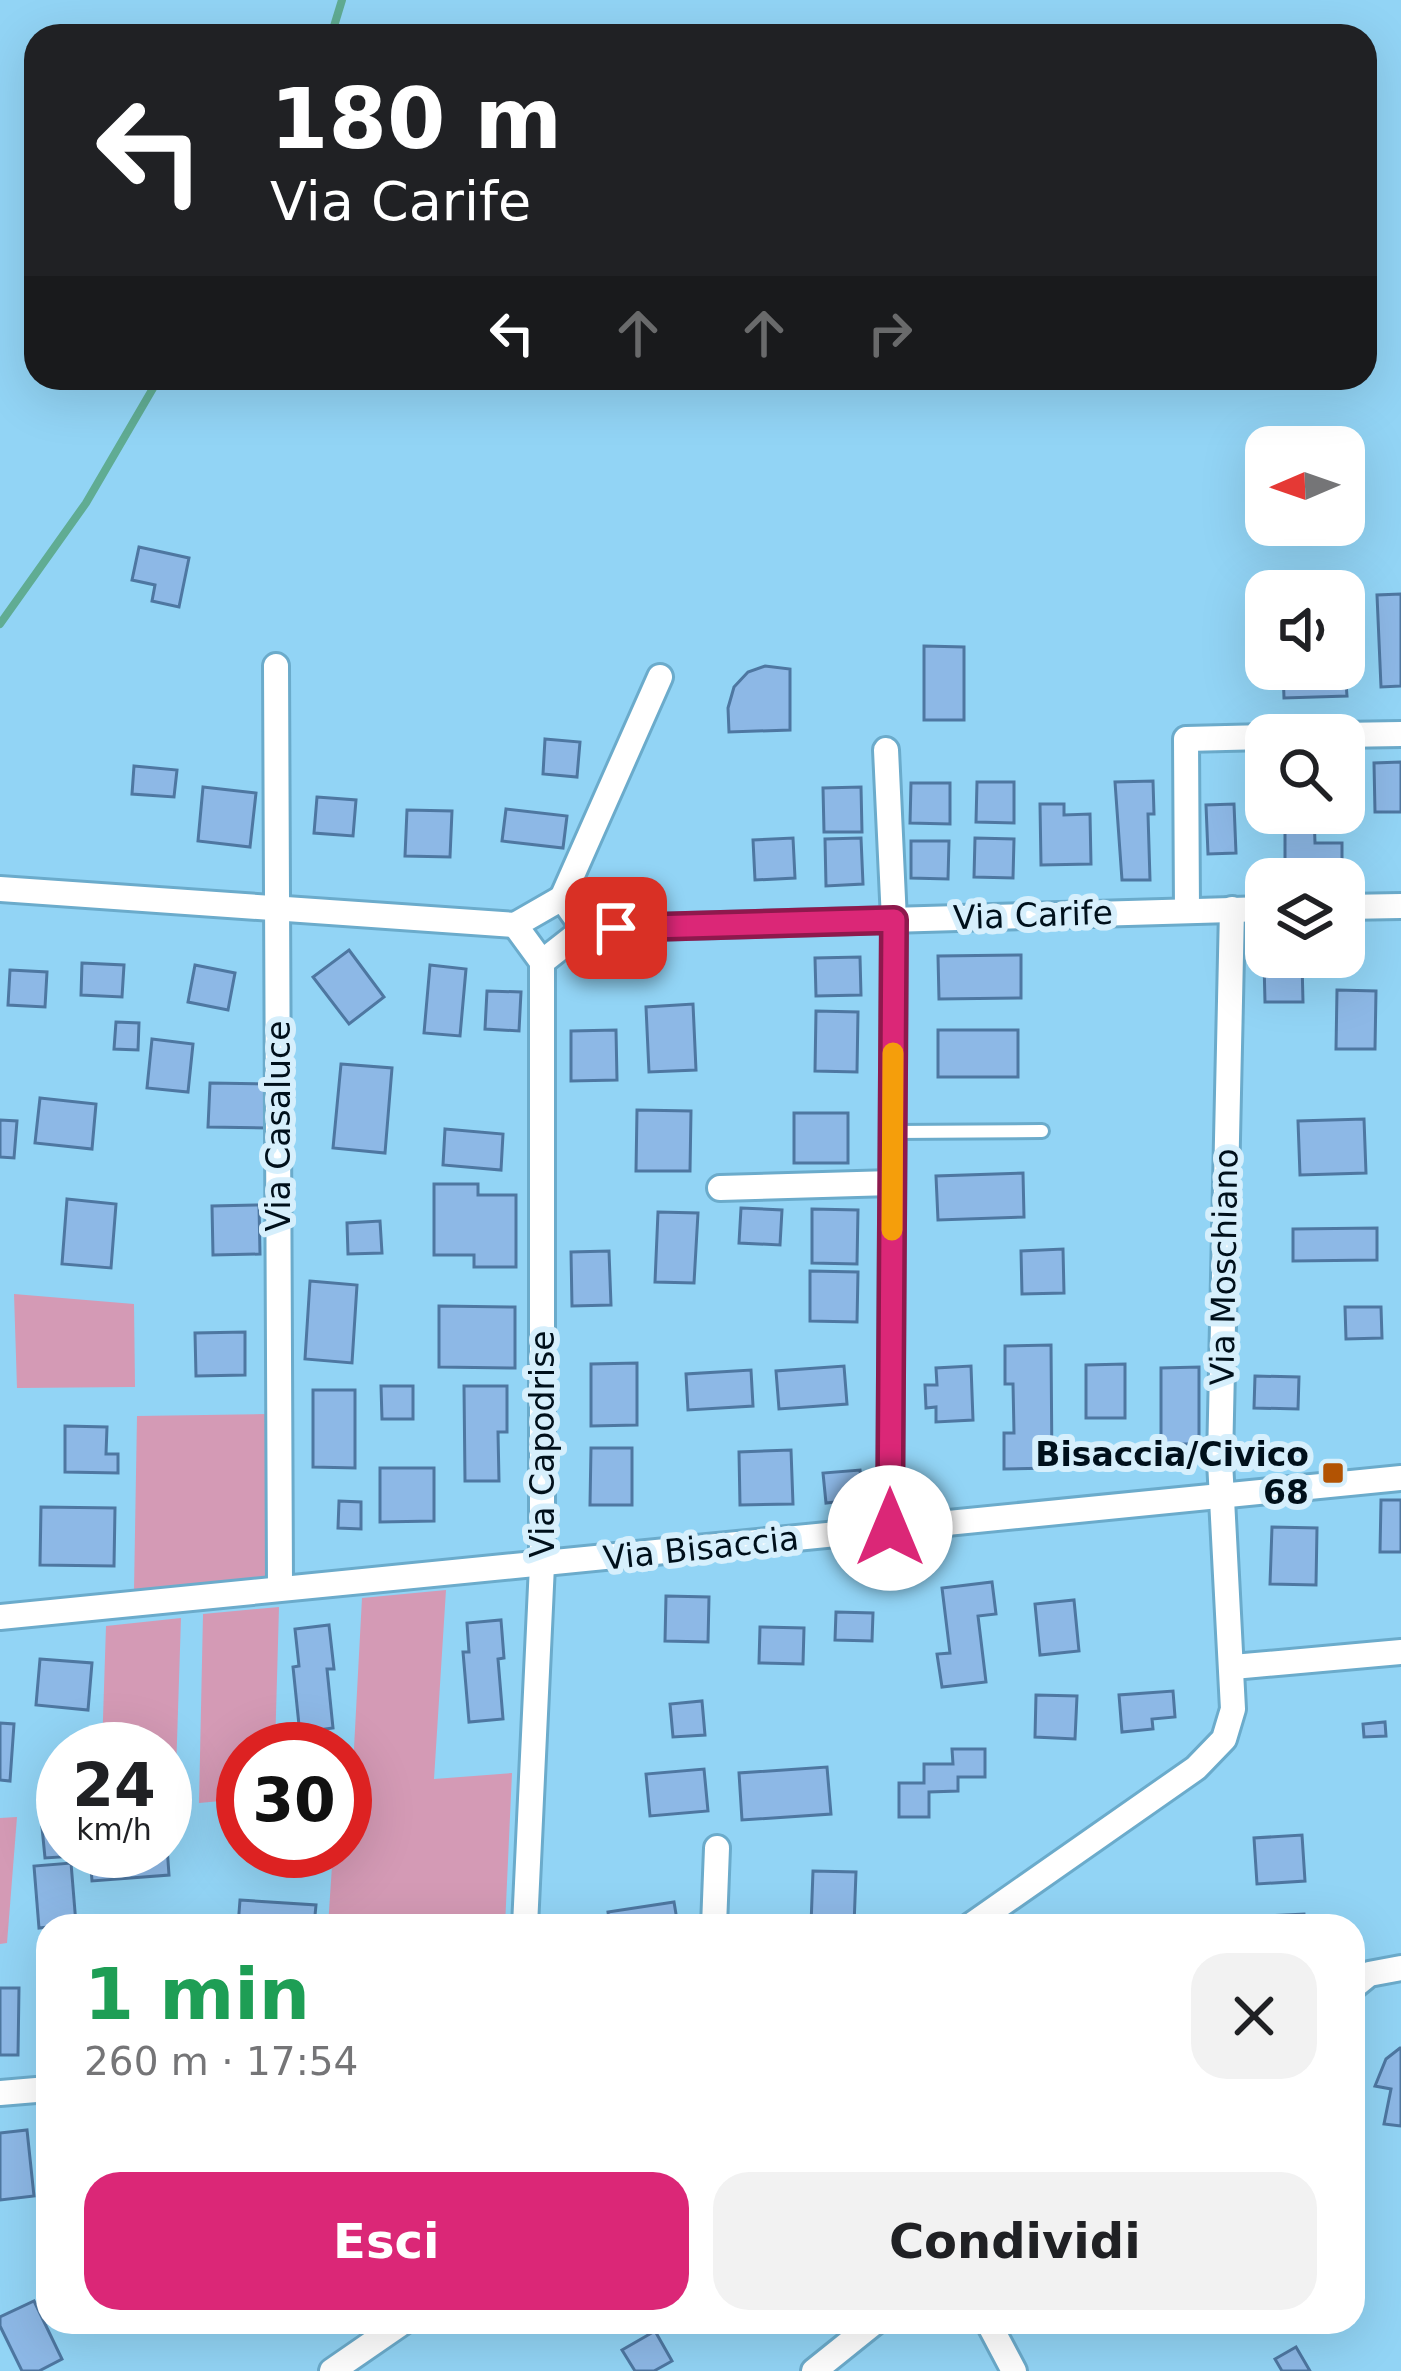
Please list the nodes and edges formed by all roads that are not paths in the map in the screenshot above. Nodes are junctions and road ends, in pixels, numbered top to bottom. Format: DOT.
graph roads {
  1 [pos="276,666"];
  2 [pos="660,677"];
  3 [pos="1401,734"];
  4 [pos="1365,735"];
  5 [pos="1245,738"];
  6 [pos="886,750"];
  7 [pos="0,889"];
  8 [pos="562,898"];
  9 [pos="1401,906"];
  10 [pos="1365,907"];
  11 [pos="277,908"];
  12 [pos="1232,909"];
  13 [pos="1245,909"];
  14 [pos="1187,910"];
  15 [pos="894,920"];
  16 [pos="515,925"];
  17 [pos="584,929"];
  18 [pos="542,962"];
  19 [pos="1042,1131"];
  20 [pos="892,1132"];
  21 [pos="892,1183"];
  22 [pos="720,1188"];
  23 [pos="1401,1478"];
  24 [pos="1221,1493"];
  25 [pos="890,1528"];
  26 [pos="542,1565"];
  27 [pos="280,1586"];
  28 [pos="0,1617"];
  29 [pos="1401,1652"];
  30 [pos="1233,1667"];
  31 [pos="717,1848"];
  32 [pos="526,1914"];
  33 [pos="714,1914"];
  34 [pos="987,1914"];
  35 [pos="1401,1968"];
  36 [pos="1365,1977"];
  37 [pos="36,2090"];
  38 [pos="0,2093"];
  39 [pos="386,2334"];
  40 [pos="860,2334"];
  41 [pos="994,2334"];
  42 [pos="332,2371"];
  43 [pos="814,2371"];
  44 [pos="1014,2371"];
  1 -- 11 [label="street, Via Casaluce"];
  2 -- 8 [label="street"];
  3 -- 4 [label="street"];
  5 -- 14 [label="street"];
  6 -- 15 [label="street"];
  7 -- 11 [label="street"];
  8 -- 16 [label="street"];
  8 -- 17 [label="street"];
  9 -- 10 [label="street"];
  11 -- 16 [label="street"];
  11 -- 27 [label="street, Via Casaluce"];
  12 -- 13 [label="street, Via Carife"];
  12 -- 14 [label="street, Via Carife"];
  12 -- 24 [label="street, Via Moschiano"];
  14 -- 15 [label="street, Via Carife"];
  15 -- 17 [label="street, Via Carife"];
  15 -- 20 [label="street"];
  16 -- 18 [label="street"];
  17 -- 18 [label="street"];
  18 -- 26 [label="street, Via Capodrise"];
  19 -- 20 [label="lane"];
  20 -- 21 [label="street"];
  21 -- 22 [label="street"];
  21 -- 25 [label="street"];
  23 -- 24 [label="street, Via Bisaccia"];
  24 -- 25 [label="street, Via Bisaccia"];
  24 -- 30 [label="street, Via Moschiano"];
  25 -- 26 [label="street, Via Bisaccia"];
  26 -- 27 [label="street, Via Bisaccia"];
  26 -- 32 [label="street, Via Capodrise"];
  27 -- 28 [label="street, Via Bisaccia"];
  29 -- 30 [label="street"];
  30 -- 34 [label="street, Via Moschiano"];
  31 -- 33 [label="street"];
  35 -- 36 [label="street"];
  37 -- 38 [label="street"];
  39 -- 42 [label="street"];
  40 -- 43 [label="street"];
  41 -- 44 [label="street"];
}
